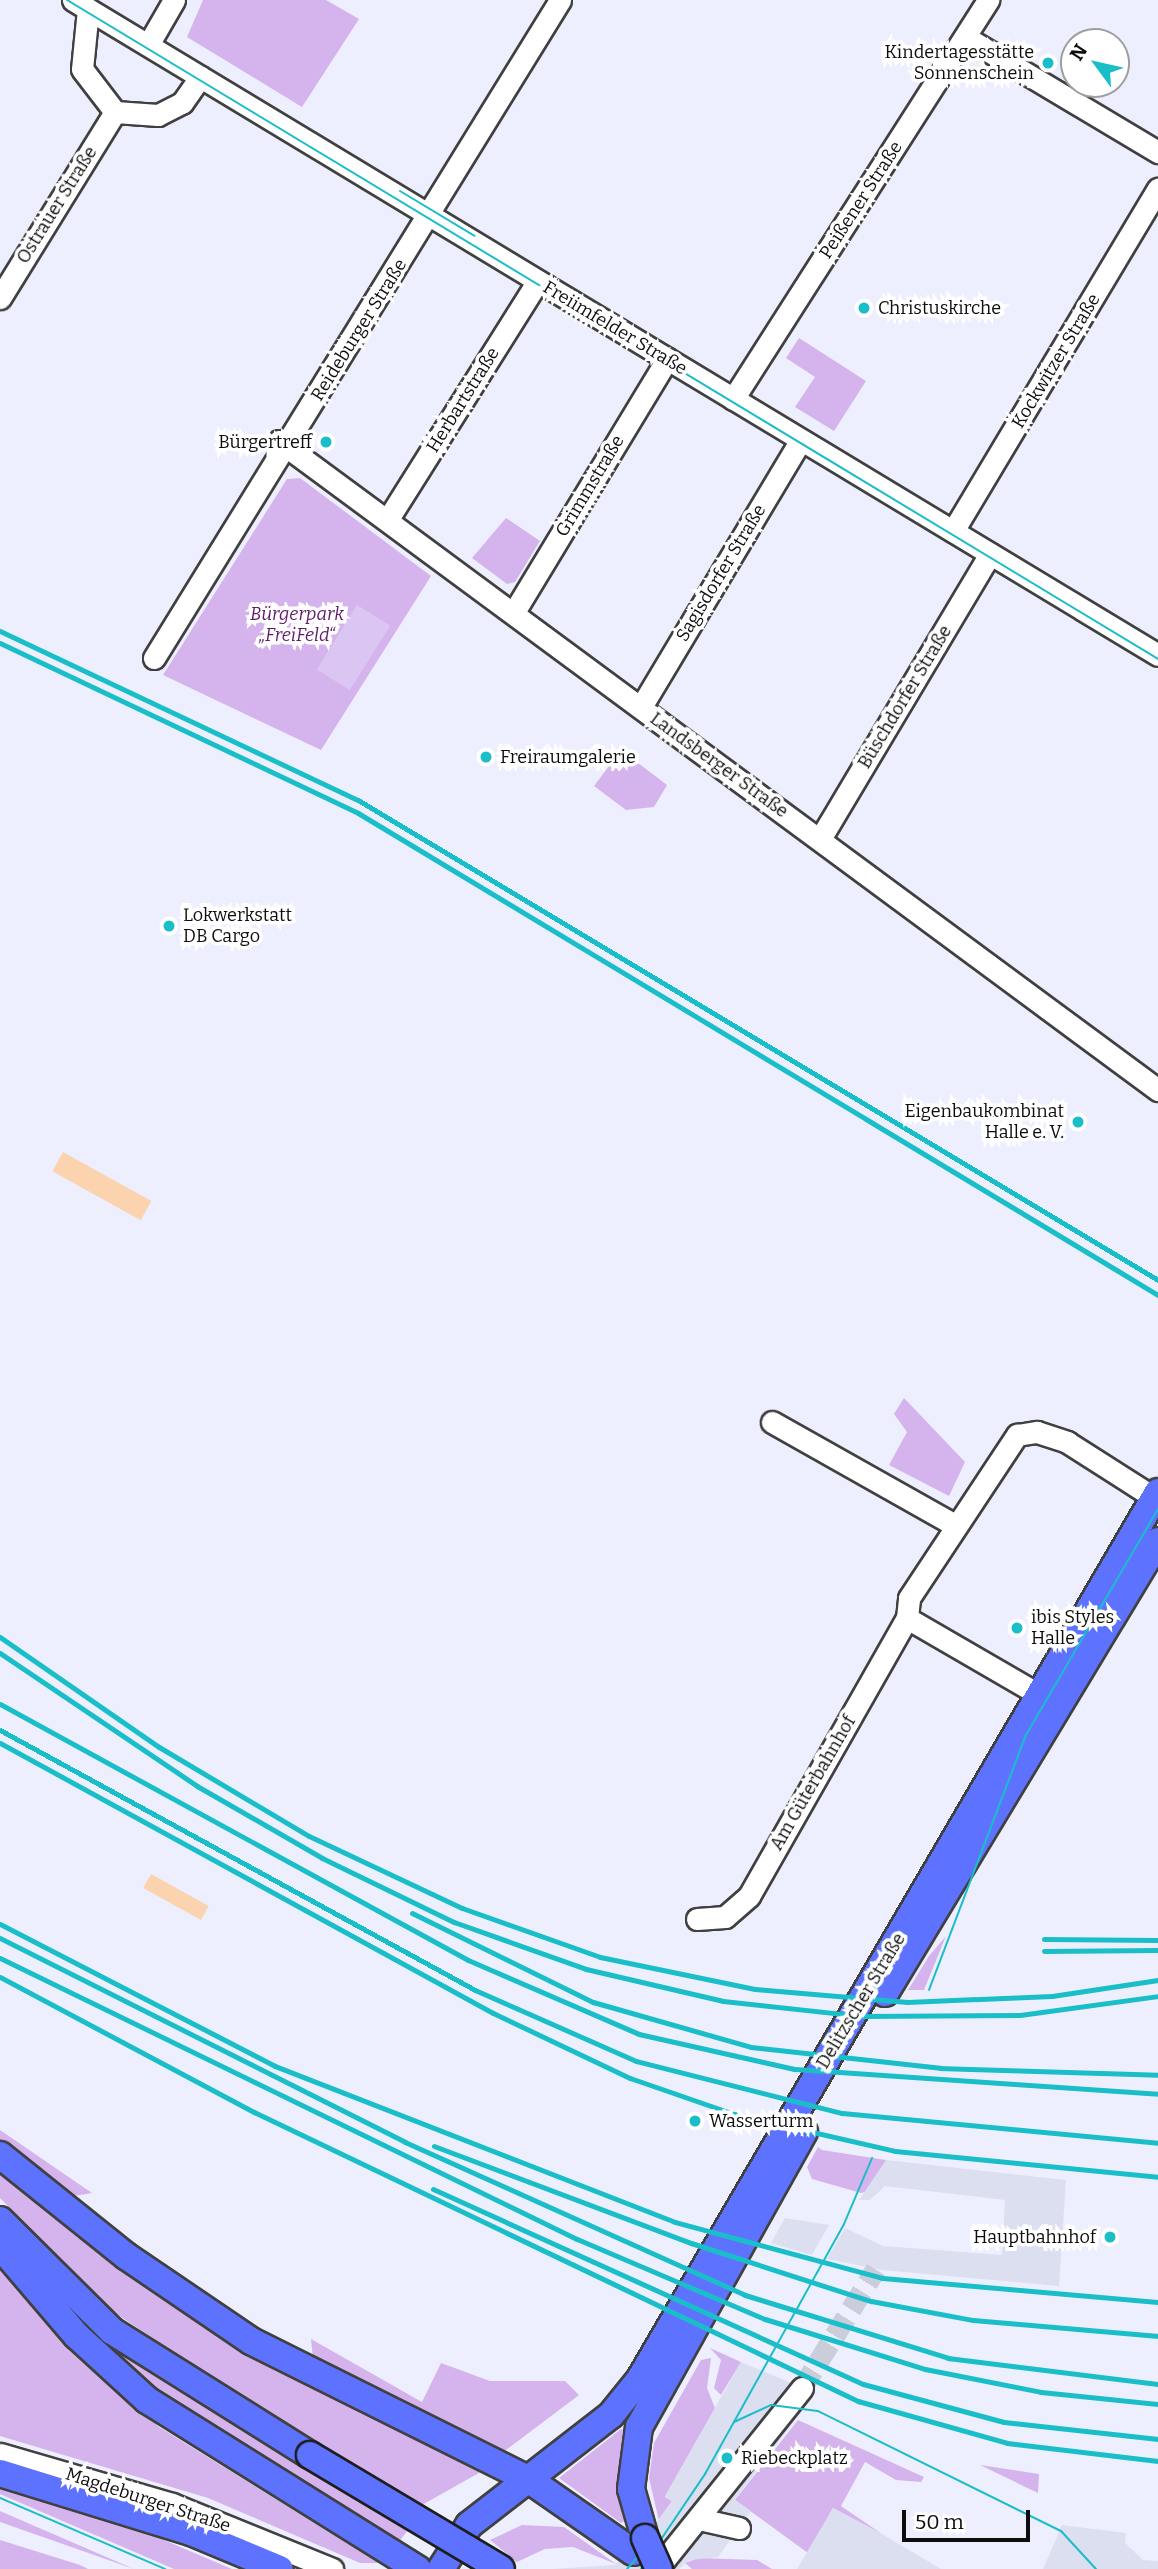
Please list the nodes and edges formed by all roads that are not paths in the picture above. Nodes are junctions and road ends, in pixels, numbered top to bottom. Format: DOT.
graph roads {
  1 [pos="174,0"];
  2 [pos="559,0"];
  3 [pos="988,0"];
  4 [pos="81,5"];
  5 [pos="965,37"];
  6 [pos="148,45"];
  7 [pos="200,77"];
  8 [pos="115,112"];
  9 [pos="1158,152"];
  10 [pos="1158,189"];
  11 [pos="429,215"];
  12 [pos="538,281"];
  13 [pos="0,298"];
  14 [pos="667,359"];
  15 [pos="733,399"];
  16 [pos="801,440"];
  17 [pos="283,444"];
  18 [pos="388,519"];
  19 [pos="953,531"];
  20 [pos="990,554"];
  21 [pos="514,612"];
  22 [pos="1158,655"];
  23 [pos="154,658"];
  24 [pos="641,707"];
  25 [pos="820,839"];
  26 [pos="1157,1087"];
  27 [pos="772,1422"];
  28 [pos="1157,1497"];
  29 [pos="955,1525"];
  30 [pos="1158,1541"];
  31 [pos="907,1618"];
  32 [pos="1038,1694"];
  33 [pos="697,1919"];
  34 [pos="0,2155"];
  35 [pos="0,2220"];
  36 [pos="0,2246"];
  37 [pos="802,2388"];
  38 [pos="0,2454"];
  39 [pos="0,2473"];
  40 [pos="528,2479"];
  41 [pos="699,2519"];
  42 [pos="739,2528"];
  43 [pos="642,2553"];
  44 [pos="438,2564"];
  45 [pos="279,2569"];
  46 [pos="332,2569"];
  47 [pos="417,2569"];
  48 [pos="501,2569"];
  49 [pos="658,2569"];
  1 -- 6 [label="street"];
  2 -- 11 [label="street, Reideburger Straße"];
  3 -- 5 [label="street, Peißener Straße"];
  4 -- 6 [label="street, Freiimfelder Straße"];
  4 -- 8 [label="street"];
  5 -- 9 [label="street"];
  5 -- 15 [label="street, Peißener Straße"];
  6 -- 7 [label="street, Freiimfelder Straße"];
  7 -- 8 [label="street"];
  7 -- 11 [label="street, Freiimfelder Straße"];
  8 -- 13 [label="street, Ostrauer Straße"];
  10 -- 19 [label="street, Kockwitzer Straße"];
  11 -- 12 [label="street, Freiimfelder Straße"];
  11 -- 17 [label="street, Reideburger Straße"];
  12 -- 14 [label="street, Freiimfelder Straße"];
  12 -- 18 [label="street, Herbartstraße"];
  14 -- 15 [label="street, Freiimfelder Straße"];
  14 -- 21 [label="street, Grimmstraße"];
  15 -- 16 [label="street, Freiimfelder Straße"];
  16 -- 19 [label="street, Freiimfelder Straße"];
  16 -- 24 [label="street, Sagisdorfer Straße"];
  17 -- 18 [label="street, Landsberger Straße"];
  17 -- 23 [label="street, Reideburger Straße"];
  18 -- 21 [label="street, Landsberger Straße"];
  19 -- 20 [label="street, Freiimfelder Straße"];
  20 -- 22 [label="street, Freiimfelder Straße"];
  20 -- 25 [label="street, Büschdorfer Straße"];
  21 -- 24 [label="street, Landsberger Straße"];
  24 -- 25 [label="street, Landsberger Straße"];
  25 -- 26 [label="street, Landsberger Straße"];
  27 -- 29 [label="street"];
  28 -- 29 [label="street, Am Güterbahnhof"];
  28 -- 32 [label="main road, Delitzscher Straße"];
  29 -- 31 [label="street, Am Güterbahnhof"];
  30 -- 43 [label="main road, Delitzscher Straße"];
  31 -- 32 [label="street"];
  31 -- 33 [label="street, Am Güterbahnhof"];
  32 -- 40 [label="main road, Delitzscher Straße"];
  34 -- 40 [label="main road"];
  35 -- 48 [label="main road, bridge"];
  36 -- 47 [label="main road"];
  37 -- 41 [label="street"];
  38 -- 46 [label="street, Magdeburger Straße"];
  39 -- 45 [label="main road, Magdeburger Straße"];
  40 -- 43 [label="main road"];
  40 -- 44 [label="main road"];
  41 -- 42 [label="street"];
  41 -- 49 [label="street"];
  43 -- 49 [label="main road, Delitzscher Straße, bridge"];
}
